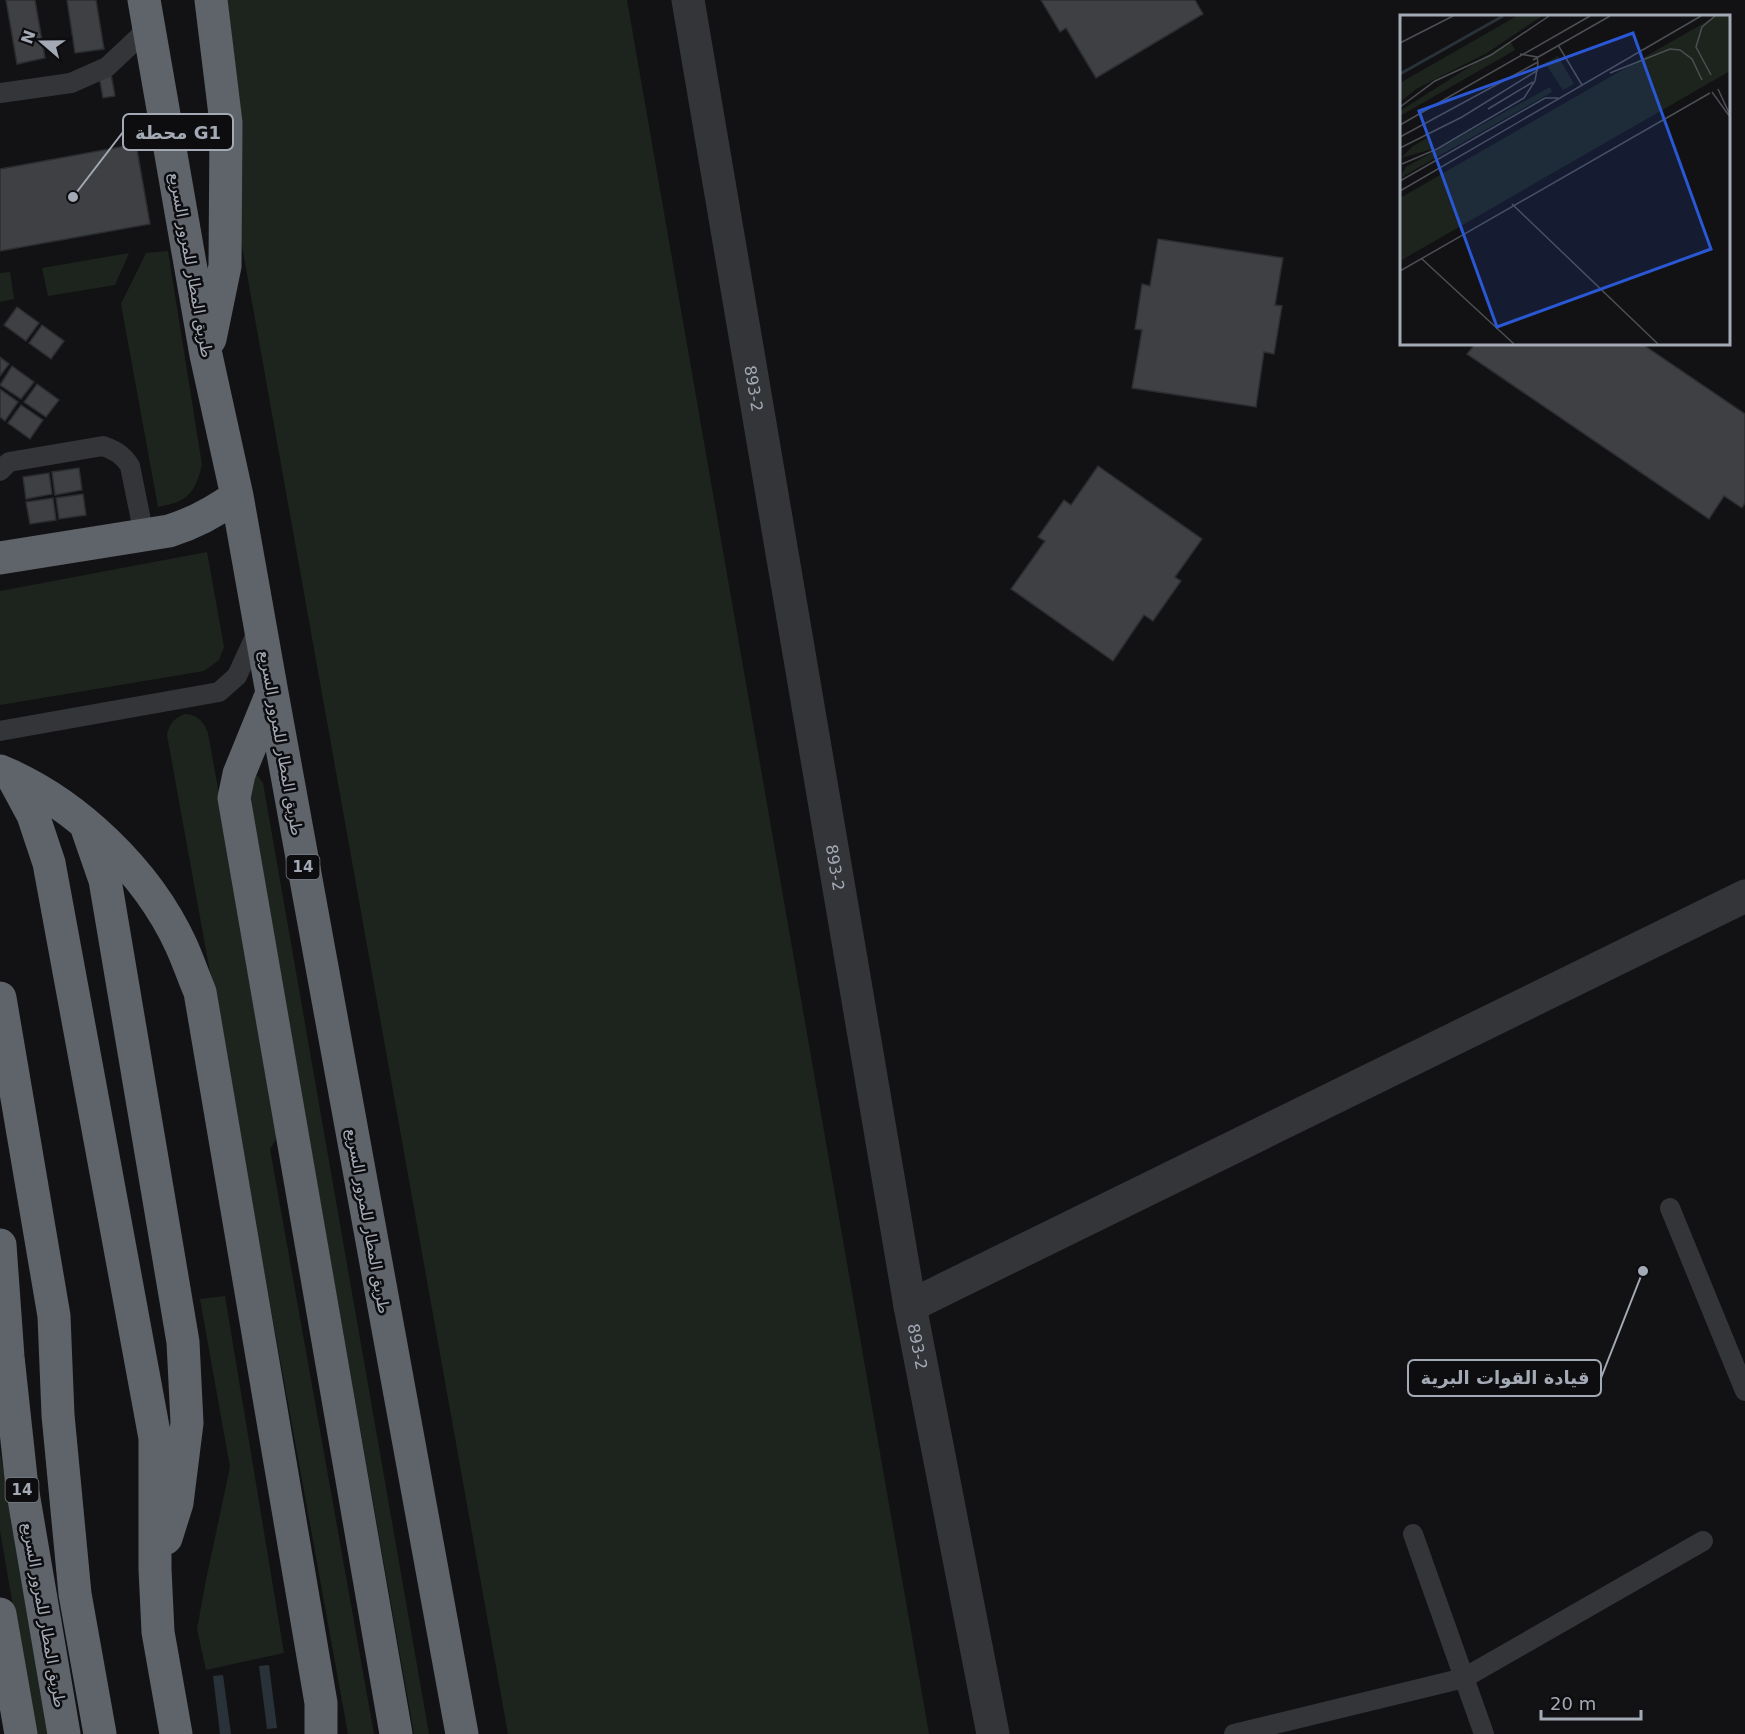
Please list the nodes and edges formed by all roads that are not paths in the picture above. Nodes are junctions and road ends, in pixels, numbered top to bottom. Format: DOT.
graph roads {
  1 [pos="211,0"];
  2 [pos="688,0"];
  3 [pos="146,8"];
  4 [pos="0,93"];
  5 [pos="206,355"];
  6 [pos="0,471"];
  7 [pos="237,496"];
  8 [pos="144,535"];
  9 [pos="0,555"];
  10 [pos="260,626"];
  11 [pos="272,693"];
  12 [pos="0,731"];
  13 [pos="6,773"];
  14 [pos="86,823"];
  15 [pos="1745,896"];
  16 [pos="0,998"];
  17 [pos="1670,1208"];
  18 [pos="0,1245"];
  19 [pos="910,1306"];
  20 [pos="1745,1391"];
  21 [pos="1413,1534"];
  22 [pos="1703,1541"];
  23 [pos="155,1569"];
  24 [pos="0,1614"];
  25 [pos="1464,1678"];
  26 [pos="21,1734"];
  27 [pos="64,1734"];
  28 [pos="100,1734"];
  29 [pos="176,1734"];
  30 [pos="321,1734"];
  31 [pos="396,1734"];
  32 [pos="462,1734"];
  33 [pos="993,1734"];
  34 [pos="1234,1734"];
  35 [pos="1484,1734"];
  1 -- 5 [label="highway"];
  2 -- 19 [label="street, 893-2"];
  3 -- 4 [label="lane"];
  3 -- 5 [label="highway, طريق المطار للمرور السريع / 14"];
  5 -- 7 [label="highway, طريق المطار للمرور السريع / 14"];
  6 -- 8 [label="lane"];
  7 -- 8 [label="highway"];
  7 -- 10 [label="highway, طريق المطار للمرور السريع / 14"];
  8 -- 9 [label="highway"];
  10 -- 11 [label="highway, طريق المطار للمرور السريع / 14"];
  10 -- 12 [label="lane"];
  11 -- 31 [label="highway"];
  11 -- 32 [label="highway, طريق المطار للمرور السريع / 14"];
  13 -- 14 [label="highway"];
  13 -- 23 [label="highway"];
  14 -- 23 [label="highway"];
  14 -- 30 [label="highway"];
  15 -- 19 [label="street"];
  16 -- 28 [label="highway"];
  17 -- 20 [label="lane"];
  18 -- 27 [label="highway, طريق المطار للمرور السريع / 14"];
  19 -- 33 [label="street, 893-2"];
  21 -- 25 [label="lane"];
  22 -- 25 [label="lane"];
  23 -- 29 [label="highway"];
  24 -- 26 [label="highway"];
  25 -- 34 [label="lane"];
  25 -- 35 [label="lane"];
}
